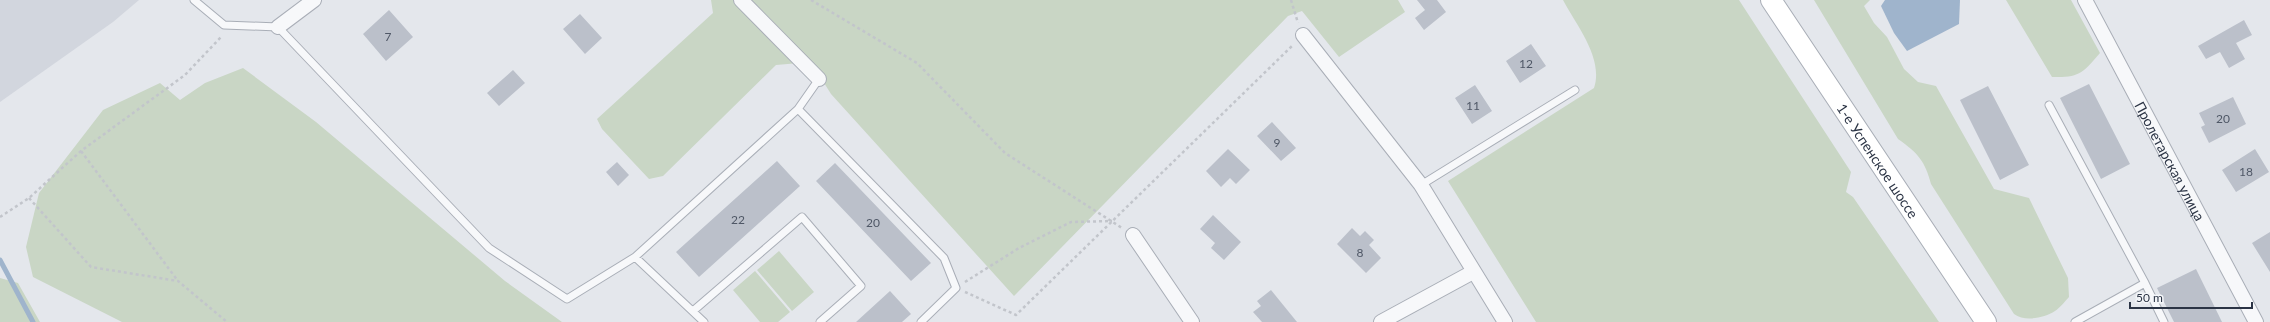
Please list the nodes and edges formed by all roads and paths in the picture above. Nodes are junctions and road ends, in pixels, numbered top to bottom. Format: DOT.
graph roads {
  1 [pos="194,0"];
  2 [pos="314,0"];
  3 [pos="741,0"];
  4 [pos="812,0"];
  5 [pos="1291,0"];
  6 [pos="1771,0"];
  7 [pos="2084,0"];
  8 [pos="224,25"];
  9 [pos="278,27"];
  10 [pos="1302,35"];
  11 [pos="819,79"];
  12 [pos="1575,90"];
  13 [pos="2048,105"];
  14 [pos="798,109"];
  15 [pos="81,151"];
  16 [pos="1421,186"];
  17 [pos="29,198"];
  18 [pos="0,217"];
  19 [pos="1113,221"];
  20 [pos="1133,235"];
  21 [pos="635,257"];
  22 [pos="1472,272"];
  23 [pos="178,281"];
  24 [pos="2145,283"];
  25 [pos="956,288"];
  26 [pos="693,311"];
  27 [pos="228,322"];
  28 [pos="704,322"];
  29 [pos="820,322"];
  30 [pos="921,322"];
  31 [pos="1192,322"];
  32 [pos="1381,322"];
  33 [pos="1505,322"];
  34 [pos="1986,322"];
  35 [pos="2074,322"];
  36 [pos="2164,322"];
  37 [pos="2256,322"];
  1 -- 8 [label="lane"];
  2 -- 9 [label="street"];
  3 -- 11 [label="street"];
  4 -- 19 [label="path"];
  5 -- 10 [label="path"];
  6 -- 34 [label="main road, 1-е Успенское шоссе"];
  7 -- 37 [label="street, Пролетарская улица"];
  8 -- 9 [label="lane"];
  8 -- 15 [label="path"];
  9 -- 21 [label="lane"];
  10 -- 16 [label="street"];
  10 -- 19 [label="path"];
  11 -- 14 [label="lane"];
  12 -- 16 [label="lane"];
  13 -- 24 [label="lane"];
  14 -- 21 [label="lane"];
  14 -- 25 [label="lane"];
  15 -- 17 [label="path"];
  15 -- 23 [label="path"];
  16 -- 22 [label="street"];
  17 -- 18 [label="path"];
  17 -- 23 [label="path"];
  19 -- 20 [label="path"];
  19 -- 25 [label="path"];
  19 -- 25 [label="path"];
  20 -- 31 [label="street"];
  21 -- 26 [label="lane"];
  22 -- 32 [label="street"];
  22 -- 33 [label="street"];
  23 -- 27 [label="path"];
  24 -- 35 [label="lane"];
  24 -- 36 [label="lane"];
  25 -- 30 [label="lane"];
  26 -- 28 [label="lane"];
  26 -- 29 [label="lane"];
}
